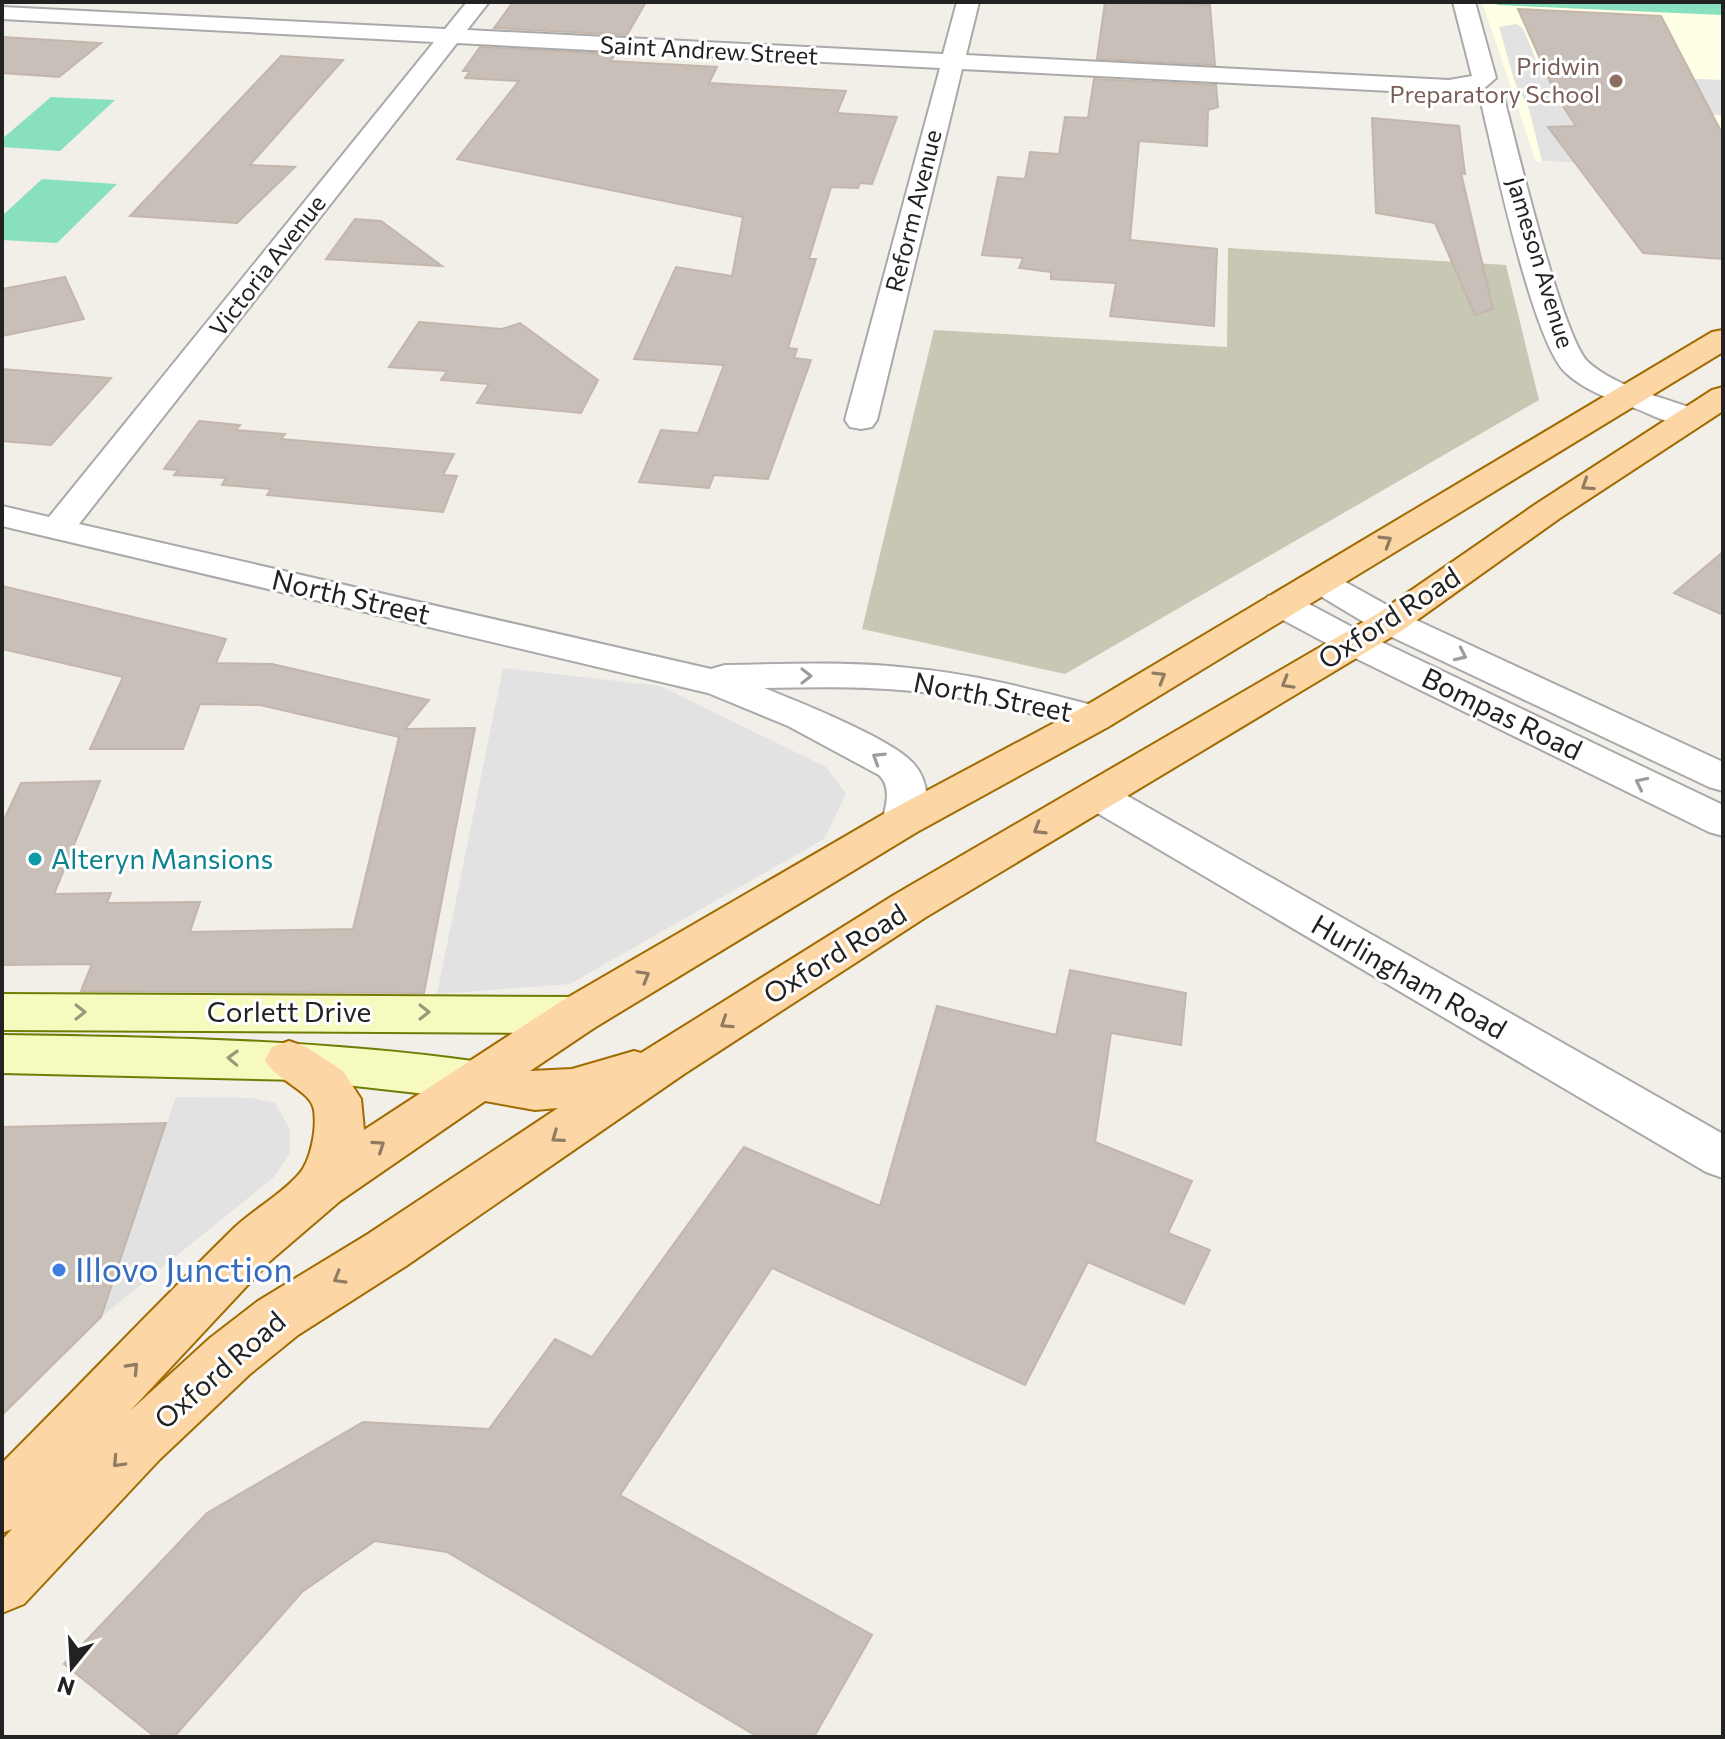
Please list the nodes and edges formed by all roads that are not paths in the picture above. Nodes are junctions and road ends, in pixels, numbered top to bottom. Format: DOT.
graph roads {
  1 [pos="478,2"];
  2 [pos="968,2"];
  3 [pos="1464,2"];
  4 [pos="2,13"];
  5 [pos="450,37"];
  6 [pos="951,63"];
  7 [pos="1492,98"];
  8 [pos="1715,353"];
  9 [pos="1630,394"];
  10 [pos="1723,397"];
  11 [pos="1690,418"];
  12 [pos="861,420"];
  13 [pos="1580,425"];
  14 [pos="1637,452"];
  15 [pos="2,516"];
  16 [pos="57,529"];
  17 [pos="1319,581"];
  18 [pos="1281,604"];
  19 [pos="1390,622"];
  20 [pos="1354,643"];
  21 [pos="876,676"];
  22 [pos="700,678"];
  23 [pos="1094,718"];
  24 [pos="843,738"];
  25 [pos="1723,778"];
  26 [pos="1096,795"];
  27 [pos="902,822"];
  28 [pos="1723,822"];
  29 [pos="2,1012"];
  30 [pos="577,1015"];
  31 [pos="2,1054"];
  32 [pos="289,1060"];
  33 [pos="667,1061"];
  34 [pos="480,1081"];
  35 [pos="1723,1158"];
  36 [pos="322,1186"];
  37 [pos="2,1505"];
  38 [pos="2,1583"];
  1 -- 5 [label="street, Victoria Avenue"];
  2 -- 6 [label="street, Reform Avenue"];
  3 -- 6 [label="street, Saint Andrew Street"];
  4 -- 5 [label="street, Saint Andrew Street"];
  5 -- 6 [label="street, Saint Andrew Street"];
  5 -- 16 [label="street, Victoria Avenue"];
  6 -- 12 [label="street, Reform Avenue"];
  7 -- 9 [label="street, Jameson Avenue"];
  8 -- 9 [label="main road, Oxford Road"];
  9 -- 11 [label="street, Jameson Avenue"];
  9 -- 13 [label="main road, Oxford Road"];
  10 -- 11 [label="main road, Oxford Road"];
  11 -- 14 [label="main road, Oxford Road"];
  13 -- 14 [label="main road"];
  17 -- 13 [label="main road, Oxford Road, one-way"];
  14 -- 19 [label="main road, Oxford Road, one-way"];
  15 -- 16 [label="street, North Street"];
  16 -- 22 [label="street, North Street"];
  17 -- 18 [label="main road, Oxford Road"];
  17 -- 19 [label="street, Bompas Road"];
  18 -- 20 [label="street, Bompas Road"];
  23 -- 18 [label="main road, Oxford Road, one-way"];
  19 -- 20 [label="main road, Oxford Road"];
  19 -- 25 [label="street, Bompas Road, one-way"];
  20 -- 26 [label="main road, Oxford Road, one-way"];
  28 -- 20 [label="street, Bompas Road, one-way"];
  22 -- 21 [label="street, North Street, one-way"];
  21 -- 23 [label="street, North Street"];
  21 -- 24 [label="street"];
  22 -- 24 [label="street, North Street"];
  23 -- 27 [label="main road, Oxford Road"];
  27 -- 24 [label="street, North Street, one-way"];
  26 -- 33 [label="main road, Oxford Road, one-way"];
  26 -- 35 [label="street, Hurlingham Road"];
  30 -- 27 [label="main road, Oxford Road, one-way"];
  29 -- 30 [label="main road, Corlett Drive, one-way"];
  30 -- 34 [label="main road, Oxford Road"];
  32 -- 31 [label="main road, Corlett Drive, one-way"];
  32 -- 34 [label="main road, Corlett Drive"];
  32 -- 36 [label="main road"];
  33 -- 34 [label="main road"];
  33 -- 38 [label="main road, Oxford Road, one-way"];
  36 -- 34 [label="main road, Oxford Road, one-way"];
  37 -- 36 [label="main road, Oxford Road, one-way"];
}
